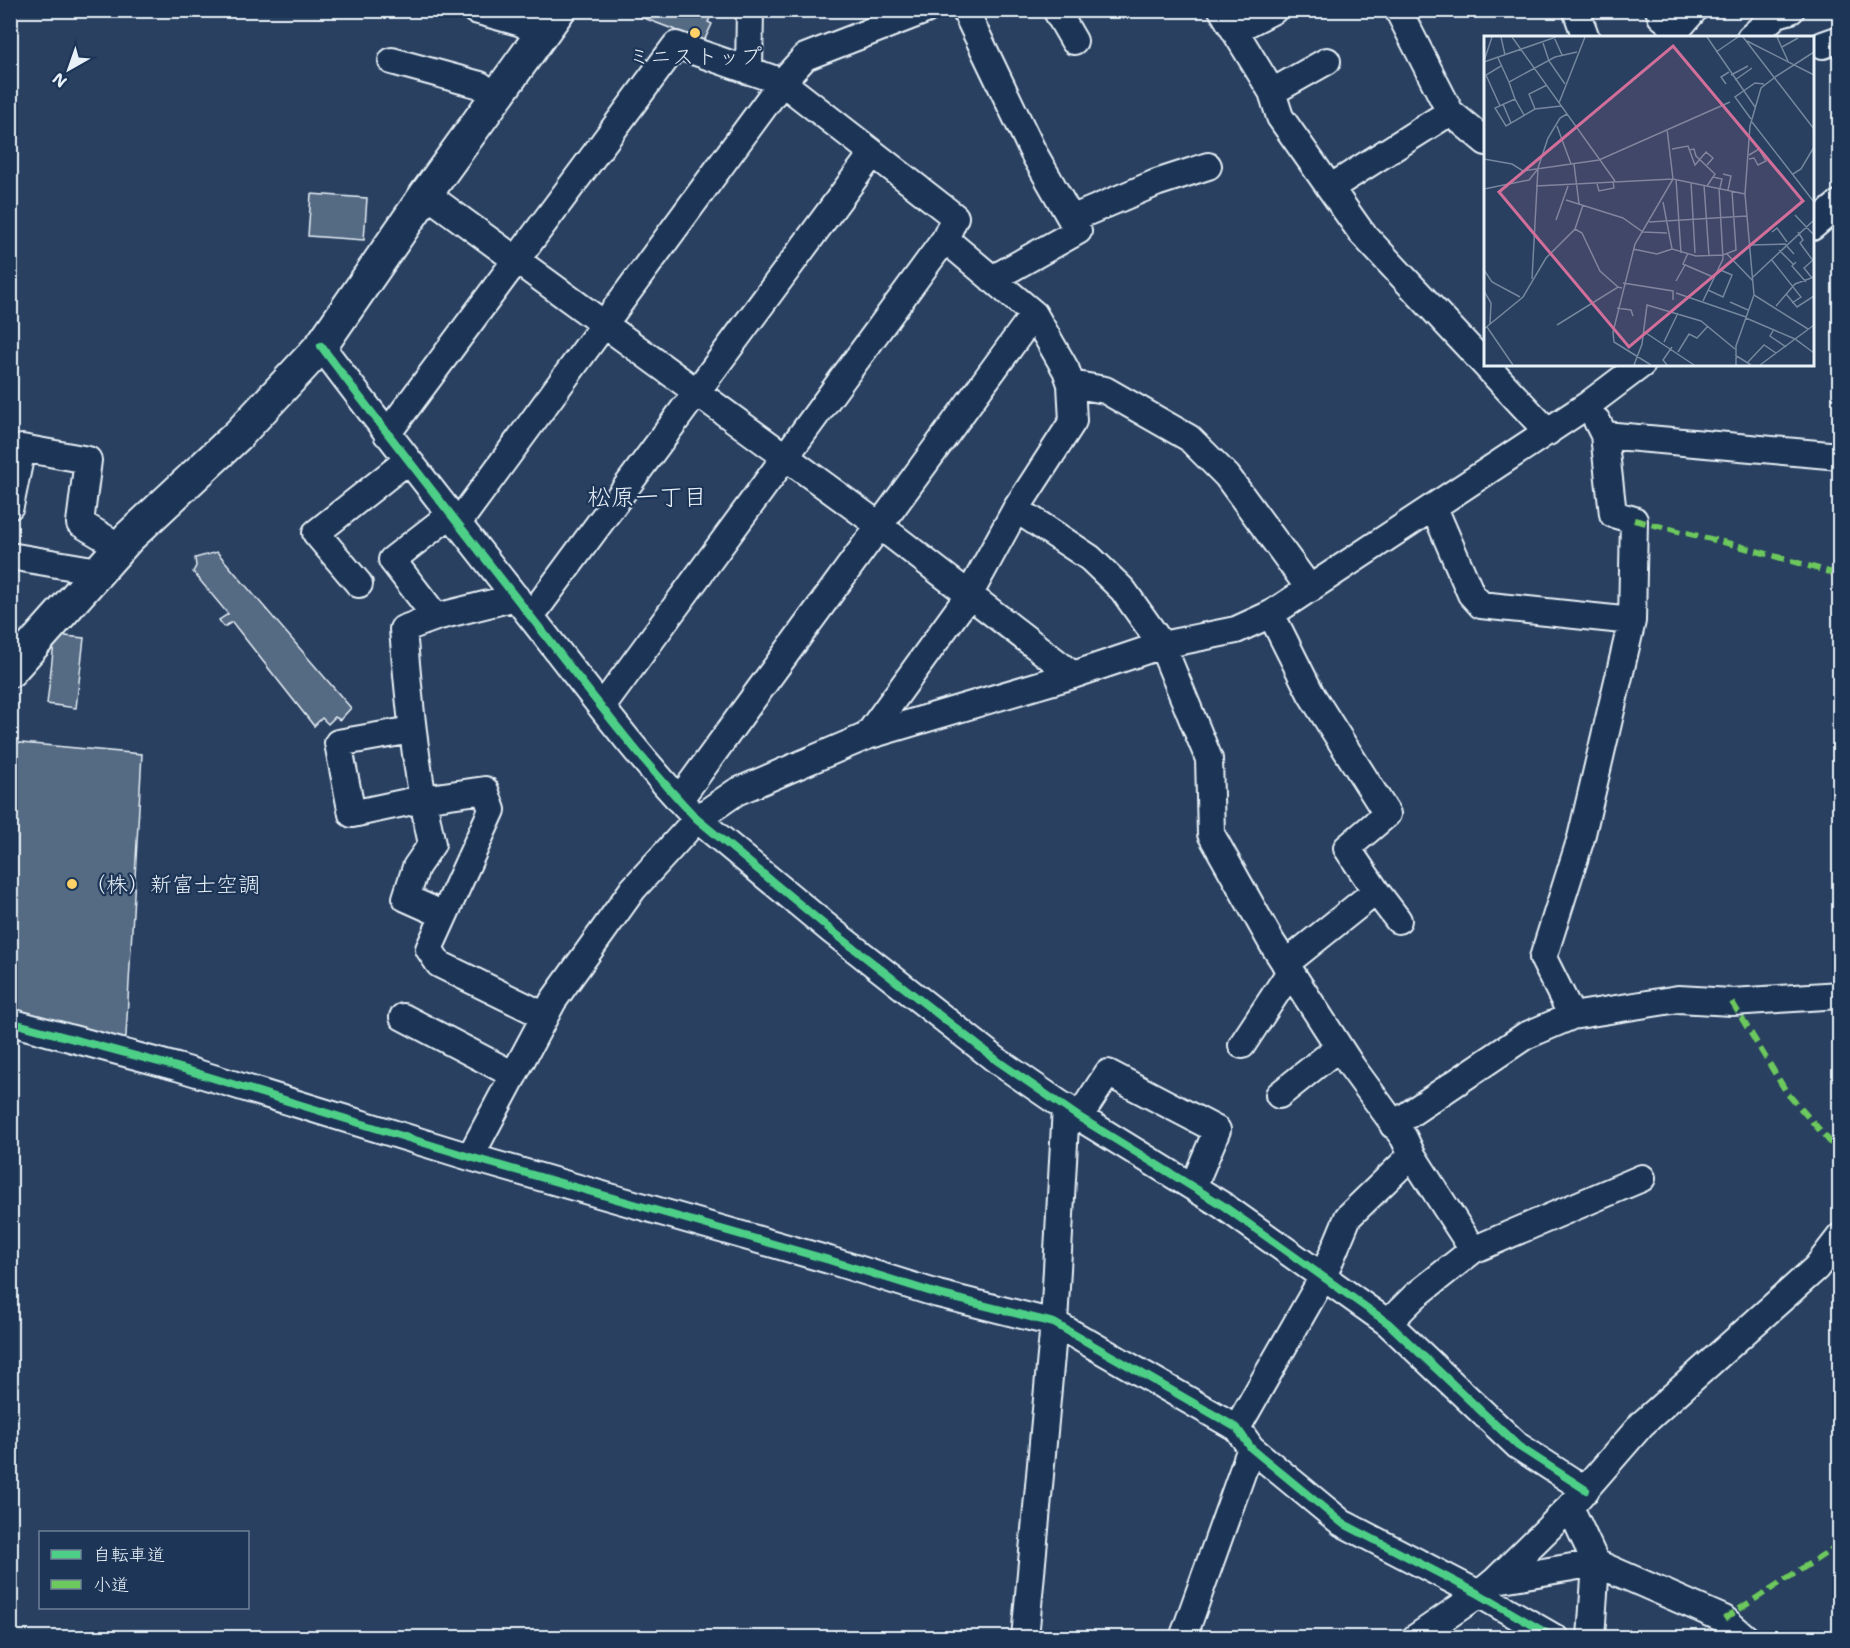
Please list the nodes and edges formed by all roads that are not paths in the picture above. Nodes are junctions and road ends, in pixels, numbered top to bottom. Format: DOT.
graph roads {
  1 [pos="475,10"];
  2 [pos="559,10"];
  3 [pos="750,10"];
  4 [pos="926,10"];
  5 [pos="965,10"];
  6 [pos="1056,10"];
  7 [pos="1274,10"];
  8 [pos="1576,10"];
  9 [pos="1659,10"];
  10 [pos="1694,10"];
  11 [pos="1791,10"];
  12 [pos="1400,11"];
  13 [pos="883,18"];
  14 [pos="1229,20"];
  15 [pos="1674,34"];
  16 [pos="541,36"];
  17 [pos="1585,36"];
  18 [pos="1752,36"];
  19 [pos="1074,41"];
  20 [pos="392,61"];
  21 [pos="1328,61"];
  22 [pos="750,71"];
  23 [pos="782,82"];
  24 [pos="1272,92"];
  25 [pos="496,97"];
  26 [pos="1450,112"];
  27 [pos="1484,141"];
  28 [pos="873,153"];
  29 [pos="1208,166"];
  30 [pos="1330,188"];
  31 [pos="426,194"];
  32 [pos="1839,203"];
  33 [pos="1071,219"];
  34 [pos="1814,225"];
  35 [pos="945,238"];
  36 [pos="516,260"];
  37 [pos="992,279"];
  38 [pos="1034,314"];
  39 [pos="605,325"];
  40 [pos="321,346"];
  41 [pos="1484,364"];
  42 [pos="1486,366"];
  43 [pos="1639,366"];
  44 [pos="1071,384"];
  45 [pos="696,392"];
  46 [pos="1589,404"];
  47 [pos="1548,432"];
  48 [pos="387,434"];
  49 [pos="1604,435"];
  50 [pos="1839,456"];
  51 [pos="785,457"];
  52 [pos="408,460"];
  53 [pos="10,506"];
  54 [pos="1434,508"];
  55 [pos="1016,509"];
  56 [pos="454,518"];
  57 [pos="880,526"];
  58 [pos="120,547"];
  59 [pos="10,556"];
  60 [pos="98,572"];
  61 [pos="360,584"];
  62 [pos="1310,589"];
  63 [pos="969,595"];
  64 [pos="523,606"];
  65 [pos="1271,614"];
  66 [pos="436,617"];
  67 [pos="1632,621"];
  68 [pos="1161,645"];
  69 [pos="10,671"];
  70 [pos="1073,675"];
  71 [pos="602,706"];
  72 [pos="412,729"];
  73 [pos="867,736"];
  74 [pos="422,799"];
  75 [pos="679,800"];
  76 [pos="698,819"];
  77 [pos="1376,891"];
  78 [pos="444,915"];
  79 [pos="1398,920"];
  80 [pos="1288,968"];
  81 [pos="1839,995"];
  82 [pos="545,1016"];
  83 [pos="1572,1016"];
  84 [pos="403,1017"];
  85 [pos="10,1022"];
  86 [pos="1242,1046"];
  87 [pos="1339,1047"];
  88 [pos="514,1075"];
  89 [pos="1279,1095"];
  90 [pos="1072,1112"];
  91 [pos="1393,1125"];
  92 [pos="1412,1155"];
  93 [pos="470,1157"];
  94 [pos="1642,1178"];
  95 [pos="1193,1187"];
  96 [pos="1839,1237"];
  97 [pos="1473,1250"];
  98 [pos="1323,1277"];
  99 [pos="1054,1323"];
  100 [pos="1388,1323"];
  101 [pos="1244,1438"];
  102 [pos="1578,1499"];
  103 [pos="1596,1563"];
  104 [pos="1488,1587"];
  105 [pos="1025,1638"];
  106 [pos="1183,1638"];
  107 [pos="1415,1638"];
  108 [pos="1555,1638"];
  109 [pos="1591,1638"];
  110 [pos="1746,1638"];
  1 -- 16 [label="street"];
  2 -- 16 [label="main road"];
  3 -- 22 [label="street"];
  4 -- 13 [label="street"];
  5 -- 33 [label="street"];
  6 -- 19 [label="street"];
  7 -- 14 [label="street"];
  8 -- 17 [label="street"];
  9 -- 15 [label="street"];
  10 -- 15 [label="street"];
  11 -- 18 [label="street"];
  12 -- 26 [label="street"];
  13 -- 23 [label="street"];
  14 -- 24 [label="street"];
  16 -- 25 [label="main road"];
  20 -- 25 [label="street"];
  21 -- 24 [label="street"];
  22 -- 23 [label="street"];
  22 -- 36 [label="street"];
  23 -- 28 [label="street"];
  23 -- 39 [label="street"];
  24 -- 30 [label="street"];
  25 -- 31 [label="main road"];
  26 -- 27 [label="street"];
  26 -- 30 [label="street"];
  28 -- 35 [label="street"];
  28 -- 45 [label="street"];
  29 -- 33 [label="street"];
  30 -- 41 [label="street"];
  31 -- 36 [label="street"];
  31 -- 40 [label="main road"];
  32 -- 34 [label="street"];
  33 -- 37 [label="street"];
  35 -- 37 [label="street"];
  35 -- 51 [label="street"];
  36 -- 39 [label="street"];
  36 -- 48 [label="street"];
  37 -- 38 [label="street"];
  38 -- 44 [label="street"];
  38 -- 57 [label="street"];
  39 -- 45 [label="street"];
  39 -- 56 [label="street"];
  40 -- 48 [label="street"];
  40 -- 58 [label="main road"];
  42 -- 47 [label="street"];
  43 -- 46 [label="street"];
  44 -- 55 [label="street"];
  44 -- 62 [label="street"];
  45 -- 51 [label="street"];
  45 -- 64 [label="street"];
  46 -- 47 [label="street"];
  46 -- 49 [label="street"];
  47 -- 54 [label="street"];
  48 -- 52 [label="street"];
  49 -- 50 [label="street"];
  49 -- 67 [label="street"];
  51 -- 57 [label="street"];
  51 -- 71 [label="street"];
  52 -- 56 [label="street"];
  52 -- 61 [label="street"];
  53 -- 58 [label="street"];
  54 -- 62 [label="street"];
  54 -- 67 [label="street"];
  55 -- 63 [label="street"];
  55 -- 68 [label="street"];
  56 -- 64 [label="street"];
  56 -- 66 [label="street"];
  57 -- 63 [label="street"];
  57 -- 75 [label="street"];
  58 -- 60 [label="main road"];
  59 -- 60 [label="street"];
  60 -- 69 [label="main road"];
  62 -- 65 [label="street"];
  63 -- 70 [label="street"];
  63 -- 73 [label="street"];
  64 -- 66 [label="street"];
  64 -- 71 [label="street"];
  65 -- 68 [label="street"];
  65 -- 77 [label="street"];
  66 -- 72 [label="street"];
  67 -- 83 [label="street"];
  68 -- 70 [label="street"];
  68 -- 80 [label="street"];
  70 -- 73 [label="street"];
  71 -- 75 [label="street"];
  72 -- 74 [label="street"];
  72 -- 74 [label="street"];
  73 -- 76 [label="street"];
  74 -- 78 [label="street"];
  74 -- 78 [label="street"];
  75 -- 76 [label="street"];
  76 -- 82 [label="street"];
  76 -- 90 [label="street"];
  77 -- 79 [label="street"];
  77 -- 80 [label="street"];
  78 -- 82 [label="street"];
  80 -- 86 [label="street"];
  80 -- 87 [label="street"];
  81 -- 83 [label="street"];
  82 -- 88 [label="street"];
  83 -- 91 [label="street"];
  84 -- 88 [label="street"];
  85 -- 93 [label="street"];
  87 -- 89 [label="street"];
  87 -- 91 [label="street"];
  88 -- 93 [label="street"];
  90 -- 95 [label="street"];
  90 -- 95 [label="street"];
  90 -- 99 [label="street"];
  91 -- 92 [label="street"];
  92 -- 97 [label="street"];
  92 -- 98 [label="street"];
  93 -- 99 [label="street"];
  94 -- 97 [label="street"];
  95 -- 98 [label="street"];
  96 -- 102 [label="street"];
  97 -- 100 [label="street"];
  98 -- 100 [label="street"];
  98 -- 101 [label="street"];
  99 -- 101 [label="street"];
  99 -- 105 [label="street"];
  100 -- 102 [label="street"];
  101 -- 104 [label="street"];
  101 -- 106 [label="street"];
  102 -- 103 [label="street"];
  102 -- 104 [label="street"];
  103 -- 104 [label="street"];
  103 -- 109 [label="street"];
  103 -- 110 [label="street"];
  104 -- 107 [label="street"];
  104 -- 108 [label="street"];
}
